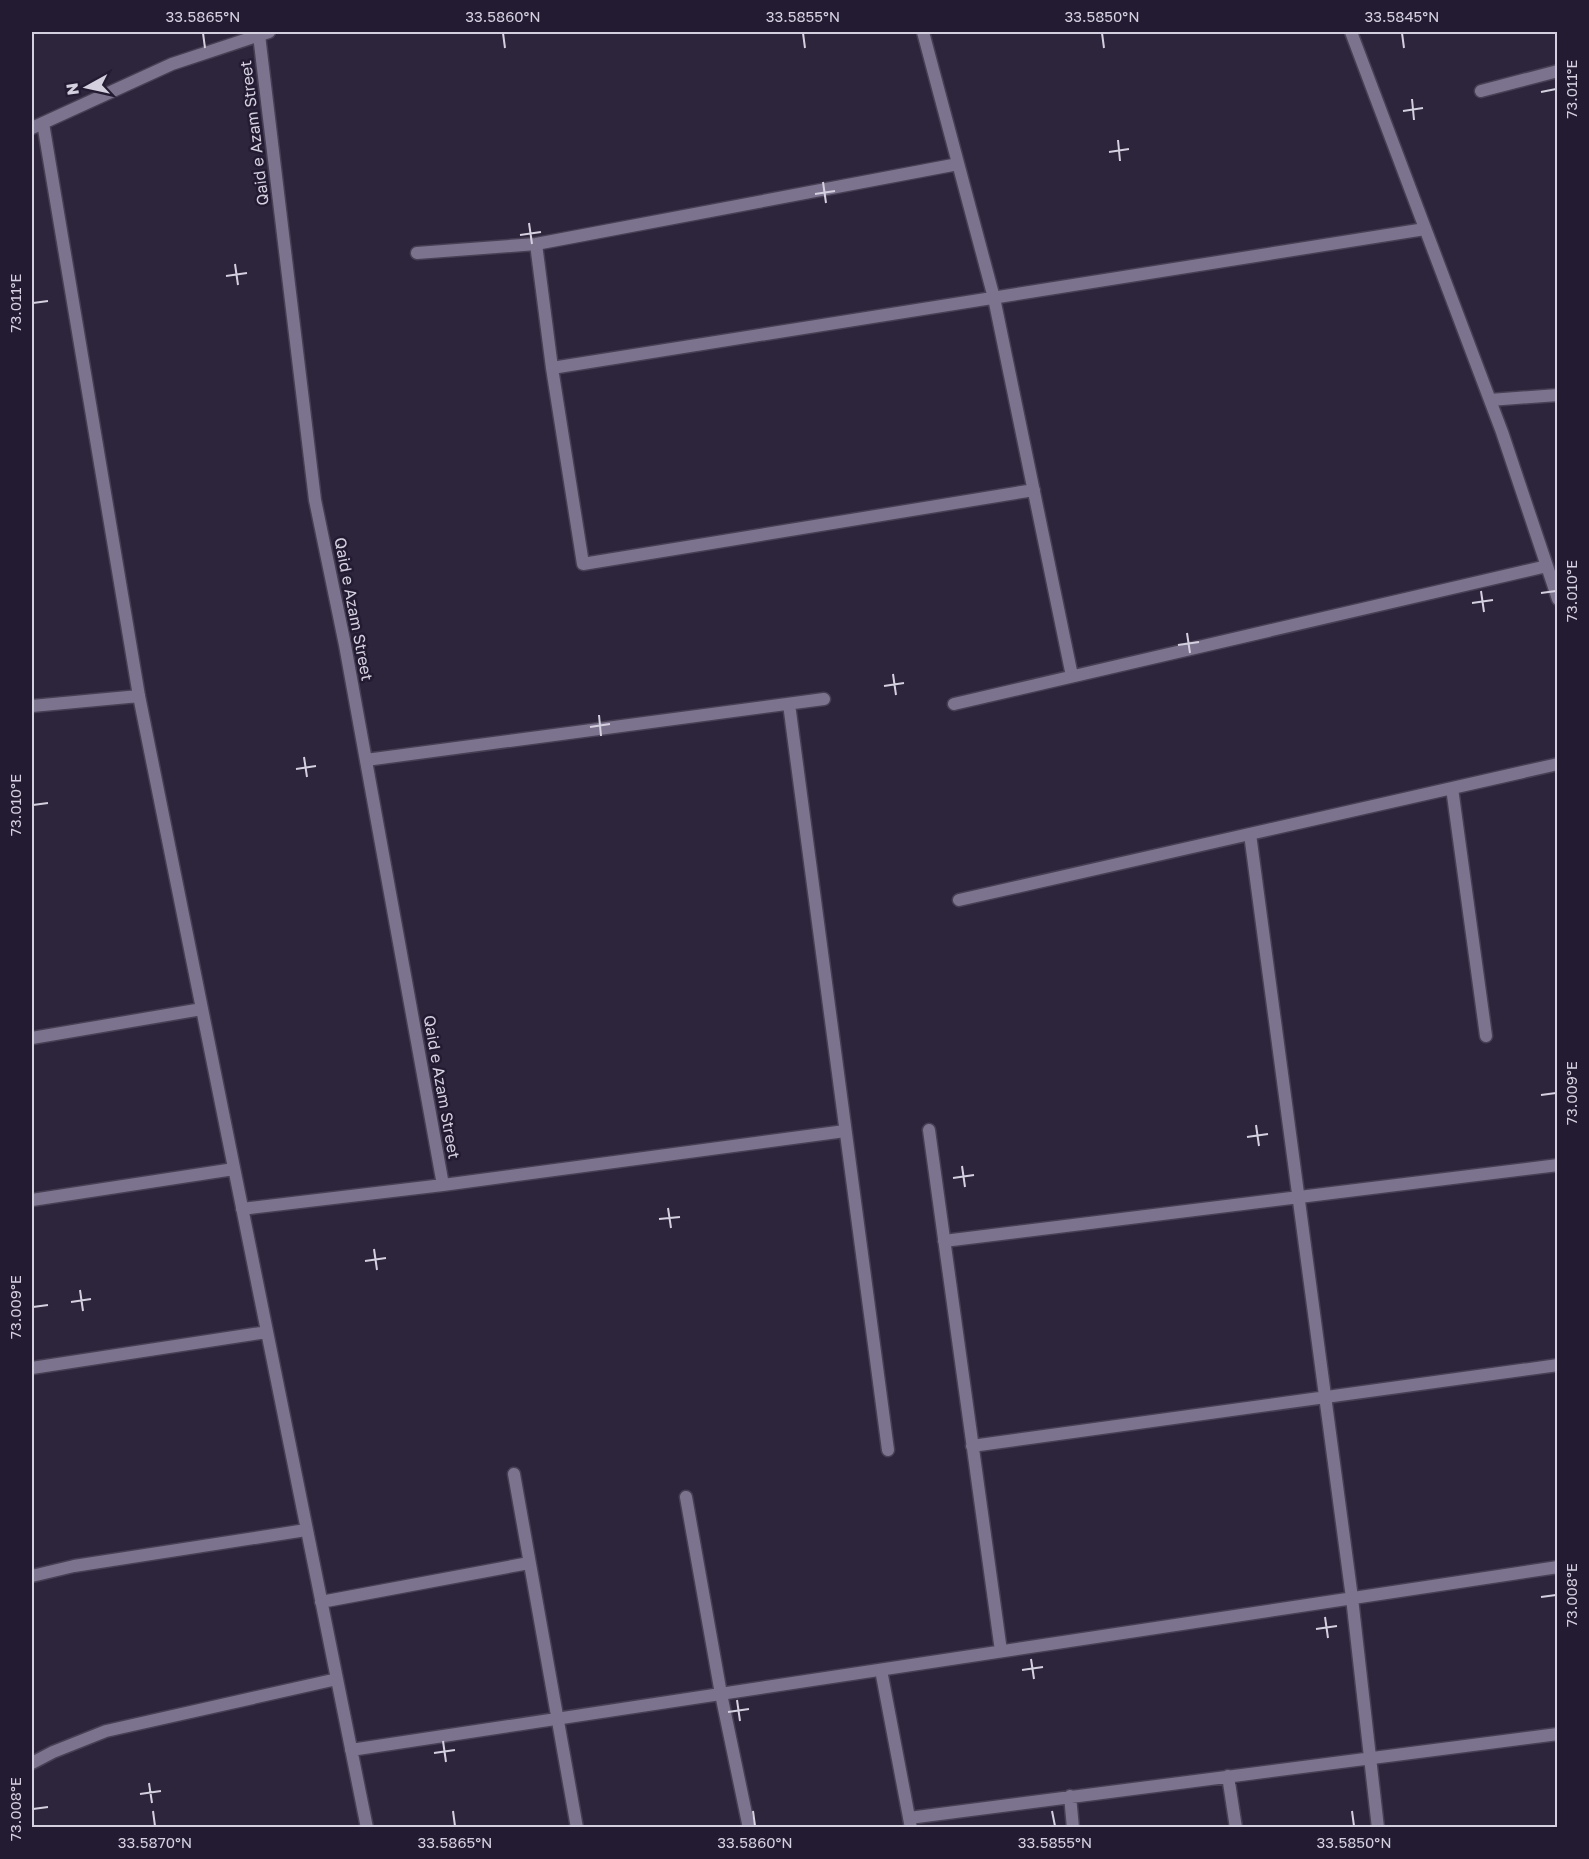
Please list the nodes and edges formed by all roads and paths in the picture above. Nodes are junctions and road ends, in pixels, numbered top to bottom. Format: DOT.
graph roads {
  1 [pos="923,32"];
  2 [pos="1351,32"];
  3 [pos="264,33"];
  4 [pos="1557,71"];
  5 [pos="1481,91"];
  6 [pos="37,126"];
  7 [pos="958,164"];
  8 [pos="1425,229"];
  9 [pos="536,244"];
  10 [pos="417,253"];
  11 [pos="994,298"];
  12 [pos="552,368"];
  13 [pos="1557,395"];
  14 [pos="1490,400"];
  15 [pos="1034,490"];
  16 [pos="1547,566"];
  17 [pos="1557,598"];
  18 [pos="1072,676"];
  19 [pos="140,696"];
  20 [pos="824,699"];
  21 [pos="789,704"];
  22 [pos="954,704"];
  23 [pos="32,706"];
  24 [pos="366,760"];
  25 [pos="1557,764"];
  26 [pos="1452,788"];
  27 [pos="1250,834"];
  28 [pos="958,900"];
  29 [pos="202,1009"];
  30 [pos="1486,1036"];
  31 [pos="32,1038"];
  32 [pos="929,1130"];
  33 [pos="845,1131"];
  34 [pos="1557,1165"];
  35 [pos="234,1169"];
  36 [pos="443,1185"];
  37 [pos="1298,1197"];
  38 [pos="32,1200"];
  39 [pos="242,1209"];
  40 [pos="944,1241"];
  41 [pos="267,1332"];
  42 [pos="1557,1365"];
  43 [pos="32,1368"];
  44 [pos="1325,1397"];
  45 [pos="972,1446"];
  46 [pos="888,1450"];
  47 [pos="514,1474"];
  48 [pos="686,1497"];
  49 [pos="306,1530"];
  50 [pos="529,1563"];
  51 [pos="1557,1567"];
  52 [pos="32,1576"];
  53 [pos="1352,1598"];
  54 [pos="321,1602"];
  55 [pos="1000,1651"];
  56 [pos="881,1670"];
  57 [pos="337,1679"];
  58 [pos="720,1694"];
  59 [pos="557,1719"];
  60 [pos="1557,1734"];
  61 [pos="351,1750"];
  62 [pos="1369,1758"];
  63 [pos="32,1763"];
  64 [pos="1228,1776"];
  65 [pos="1070,1796"];
  66 [pos="910,1823"];
  67 [pos="367,1827"];
  68 [pos="577,1827"];
  69 [pos="748,1827"];
  70 [pos="1073,1827"];
  71 [pos="1236,1827"];
  72 [pos="1378,1827"];
  1 -- 7 [label="street"];
  2 -- 8 [label="street"];
  3 -- 6 [label="street"];
  3 -- 24 [label="street, Qaid e Azam Street"];
  4 -- 5 [label="street"];
  6 -- 19 [label="street"];
  7 -- 9 [label="street"];
  7 -- 11 [label="street"];
  8 -- 11 [label="street"];
  8 -- 14 [label="street"];
  9 -- 10 [label="street"];
  9 -- 12 [label="street"];
  11 -- 12 [label="street"];
  11 -- 15 [label="street"];
  12 -- 15 [label="street"];
  13 -- 14 [label="street"];
  14 -- 16 [label="street"];
  15 -- 18 [label="street"];
  16 -- 17 [label="street"];
  16 -- 18 [label="street"];
  18 -- 22 [label="street"];
  19 -- 23 [label="street"];
  19 -- 29 [label="street"];
  20 -- 21 [label="street"];
  21 -- 24 [label="street"];
  21 -- 33 [label="street"];
  24 -- 36 [label="street, Qaid e Azam Street"];
  25 -- 26 [label="street"];
  26 -- 27 [label="street"];
  26 -- 30 [label="street"];
  27 -- 28 [label="street"];
  27 -- 37 [label="street"];
  29 -- 31 [label="street"];
  29 -- 35 [label="street"];
  32 -- 40 [label="street"];
  33 -- 36 [label="street"];
  33 -- 46 [label="street"];
  34 -- 37 [label="street"];
  35 -- 38 [label="street"];
  35 -- 39 [label="street"];
  36 -- 39 [label="street"];
  37 -- 40 [label="street"];
  37 -- 44 [label="street"];
  39 -- 41 [label="street"];
  40 -- 45 [label="street"];
  41 -- 43 [label="street"];
  41 -- 49 [label="street"];
  42 -- 44 [label="street"];
  44 -- 45 [label="street"];
  44 -- 53 [label="street"];
  45 -- 55 [label="street"];
  47 -- 50 [label="street"];
  48 -- 58 [label="street"];
  49 -- 52 [label="street"];
  49 -- 54 [label="street"];
  50 -- 54 [label="street"];
  50 -- 59 [label="street"];
  51 -- 53 [label="street"];
  53 -- 55 [label="street"];
  53 -- 62 [label="street"];
  54 -- 57 [label="street"];
  55 -- 56 [label="street"];
  56 -- 58 [label="street"];
  56 -- 66 [label="street"];
  57 -- 61 [label="street"];
  57 -- 63 [label="street"];
  58 -- 59 [label="street"];
  58 -- 69 [label="street"];
  59 -- 61 [label="street"];
  59 -- 68 [label="street"];
  60 -- 62 [label="street"];
  61 -- 67 [label="street"];
  62 -- 64 [label="street"];
  62 -- 72 [label="street"];
  64 -- 65 [label="street"];
  64 -- 71 [label="street"];
  65 -- 66 [label="street"];
  65 -- 70 [label="street"];
}
